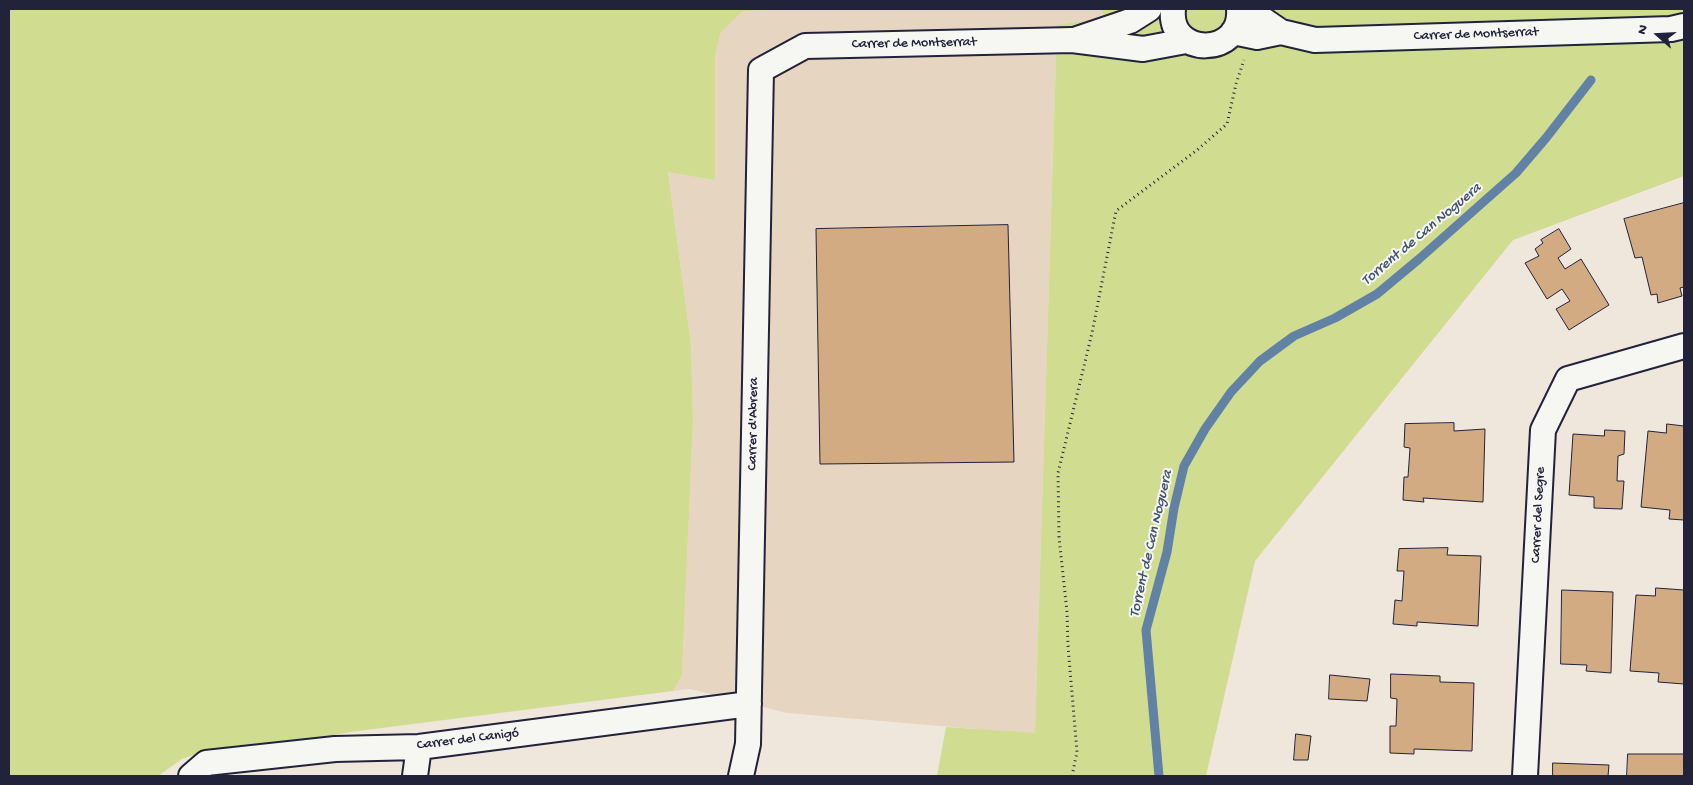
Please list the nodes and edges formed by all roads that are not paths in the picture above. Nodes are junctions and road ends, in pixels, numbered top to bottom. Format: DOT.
graph roads {
  1 [pos="1149,9"];
  2 [pos="1172,9"];
  3 [pos="1241,22"];
  4 [pos="1680,30"];
  5 [pos="1072,40"];
  6 [pos="1186,40"];
  7 [pos="761,70"];
  8 [pos="1684,346"];
  9 [pos="749,704"];
  10 [pos="419,748"];
  11 [pos="191,776"];
  12 [pos="414,776"];
  13 [pos="741,776"];
  14 [pos="1526,776"];
  1 -- 5 [label="street, Carrer de Montserrat"];
  2 -- 6 [label="street"];
  3 -- 4 [label="street, Carrer de Montserrat"];
  3 -- 6 [label="street"];
  5 -- 6 [label="street, Carrer de Montserrat"];
  5 -- 7 [label="street, Carrer de Montserrat"];
  7 -- 9 [label="street, Carrer d'Abrera"];
  8 -- 14 [label="street, Carrer del Segre"];
  9 -- 10 [label="street, Carrer del Canigó"];
  9 -- 13 [label="street, Carrer d'Abrera"];
  10 -- 11 [label="street, Carrer del Canigó"];
  10 -- 12 [label="street"];
}
